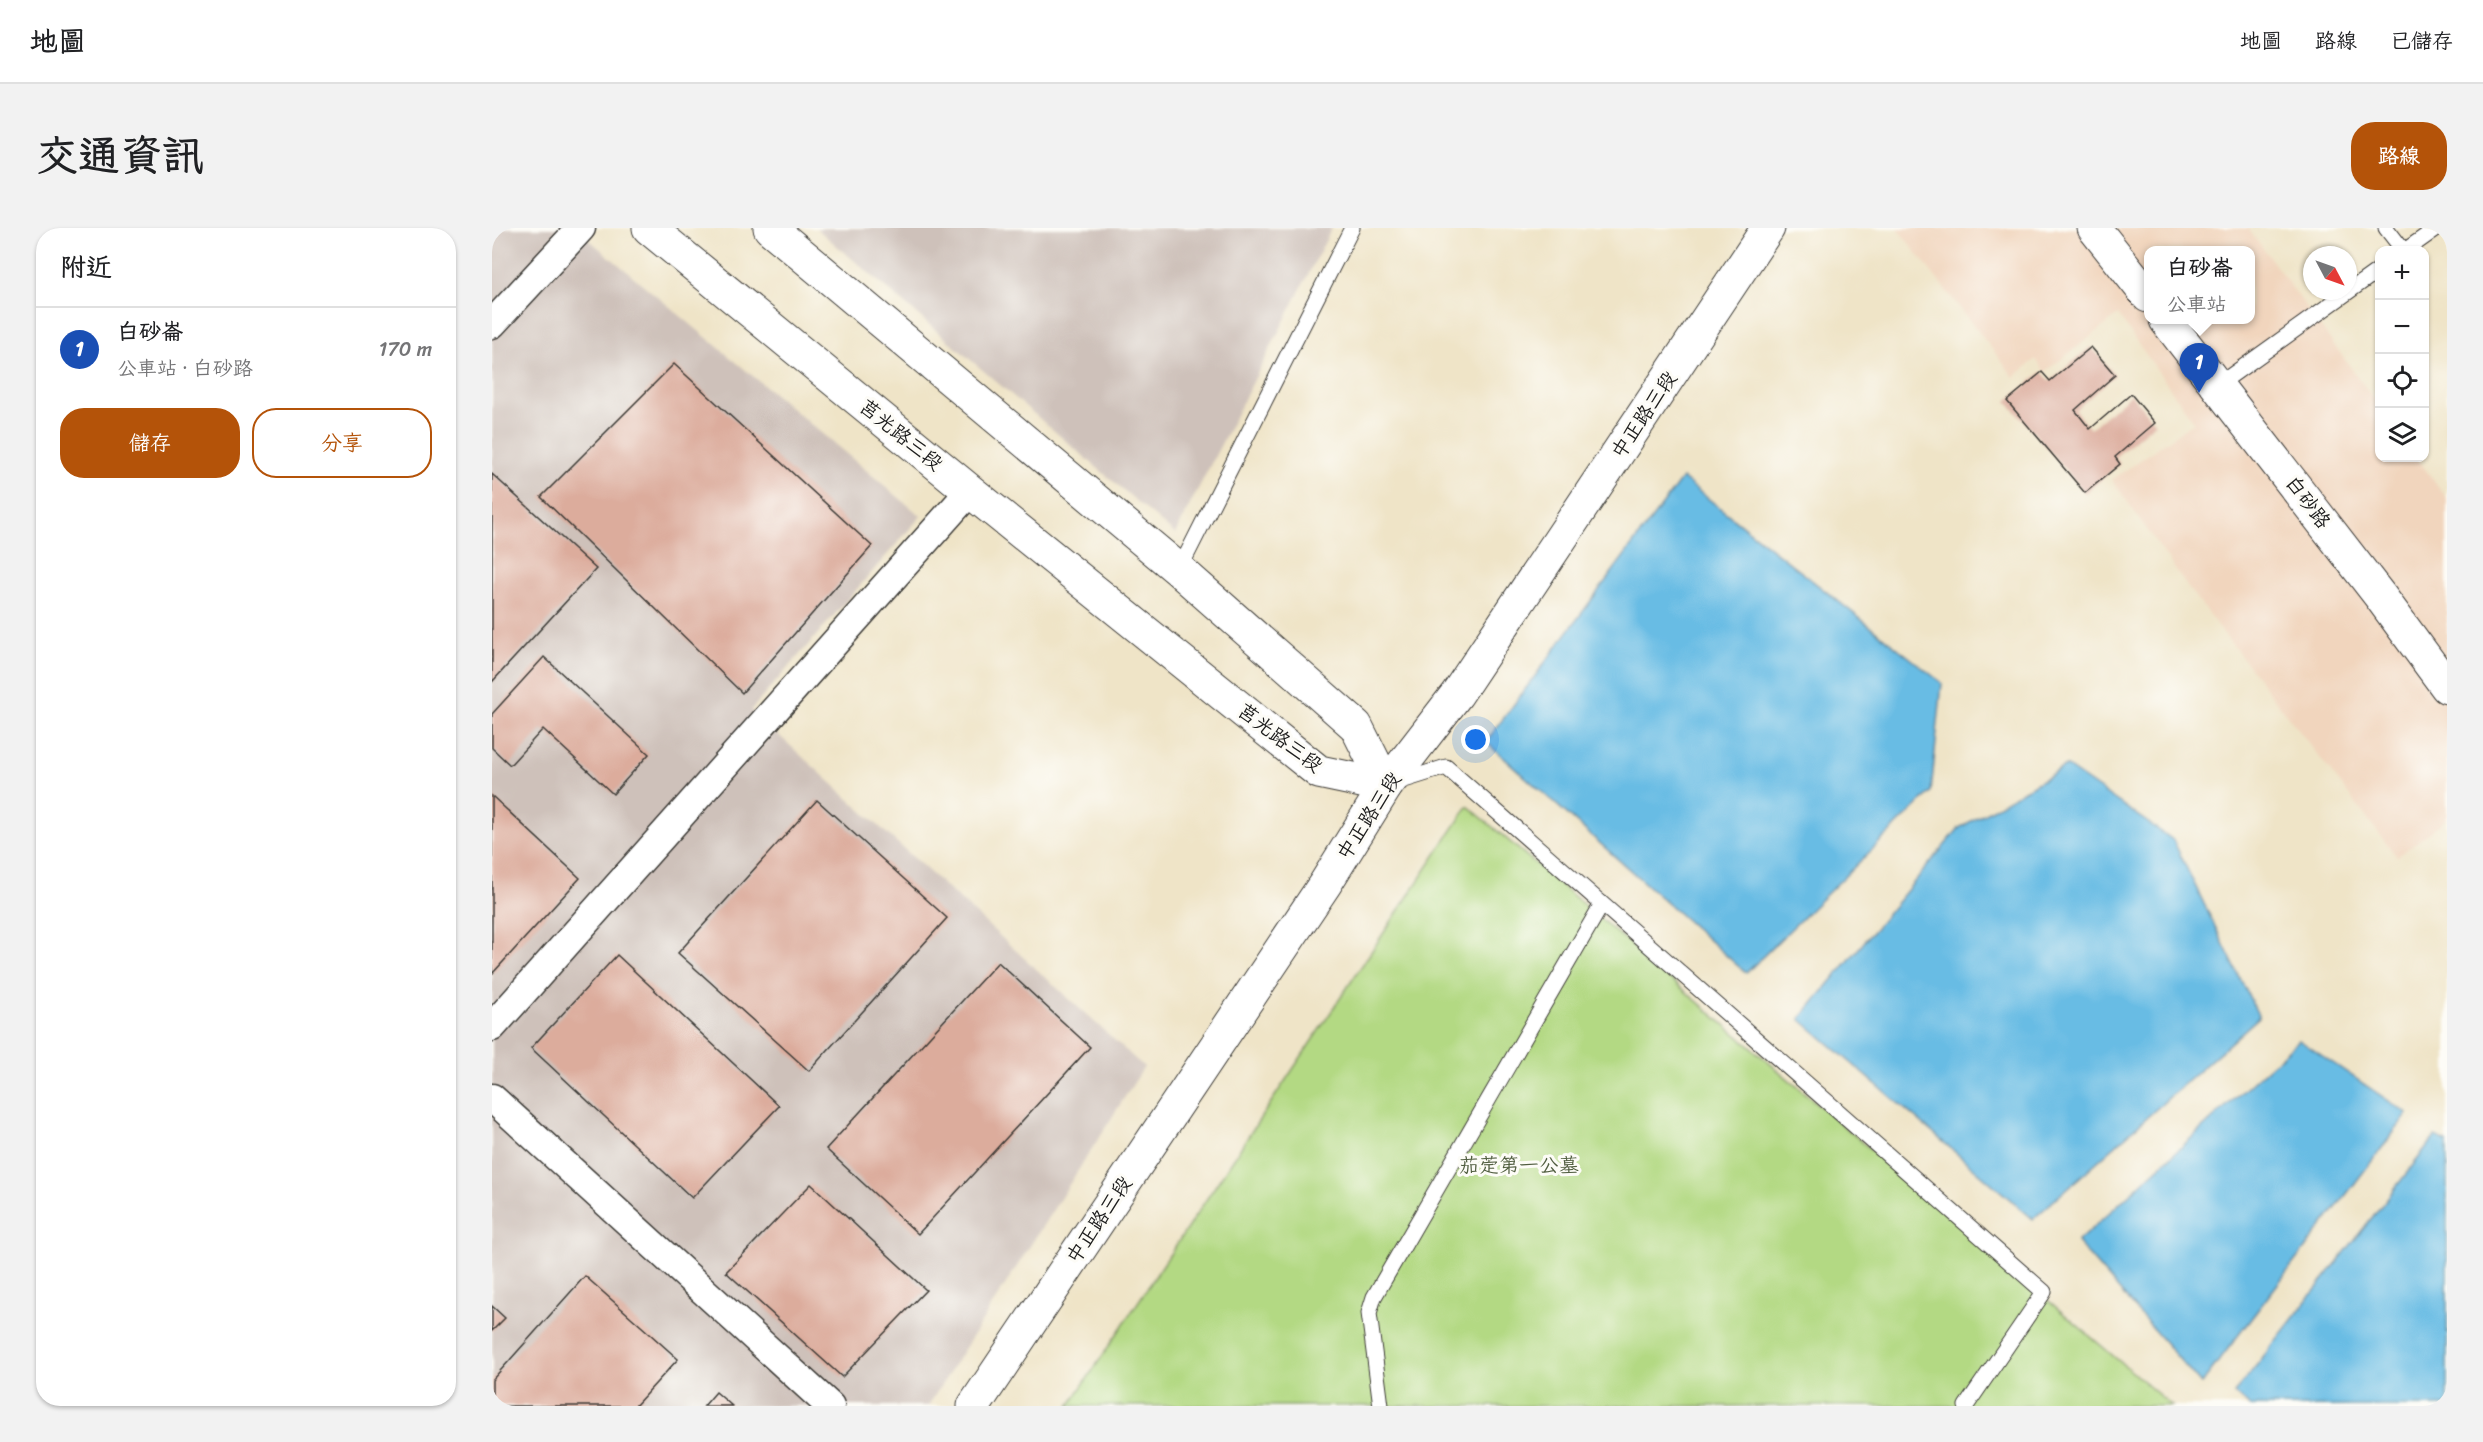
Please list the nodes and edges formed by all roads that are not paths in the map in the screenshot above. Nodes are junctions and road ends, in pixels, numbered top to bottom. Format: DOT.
graph roads {
  1 [pos="581,228"];
  2 [pos="649,228"];
  3 [pos="770,228"];
  4 [pos="1352,228"];
  5 [pos="1768,228"];
  6 [pos="2094,228"];
  7 [pos="2386,228"];
  8 [pos="2438,228"];
  9 [pos="2401,246"];
  10 [pos="2410,246"];
  11 [pos="2375,273"];
  12 [pos="2144,291"];
  13 [pos="492,324"];
  14 [pos="2169,324"];
  15 [pos="2218,385"];
  16 [pos="970,491"];
  17 [pos="1179,570"];
  18 [pos="2442,669"];
  19 [pos="1386,786"];
  20 [pos="1602,904"];
  21 [pos="492,1027"];
  22 [pos="492,1098"];
  23 [pos="830,1406"];
  24 [pos="974,1406"];
  25 [pos="1381,1406"];
  26 [pos="1966,1406"];
  1 -- 13 [label="street"];
  2 -- 16 [label="main road, 莒光路三段"];
  3 -- 17 [label="main road"];
  4 -- 17 [label="lane"];
  5 -- 19 [label="main road, 中正路三段"];
  6 -- 12 [label="main road"];
  7 -- 9 [label="lane"];
  8 -- 10 [label="lane"];
  11 -- 15 [label="lane"];
  14 -- 15 [label="main road, 白砂路"];
  15 -- 18 [label="main road, 白砂路"];
  16 -- 19 [label="main road, 莒光路三段"];
  16 -- 21 [label="street"];
  17 -- 19 [label="main road"];
  19 -- 20 [label="lane"];
  19 -- 24 [label="main road, 中正路三段"];
  20 -- 25 [label="lane"];
  20 -- 26 [label="lane"];
  22 -- 23 [label="street"];
}
